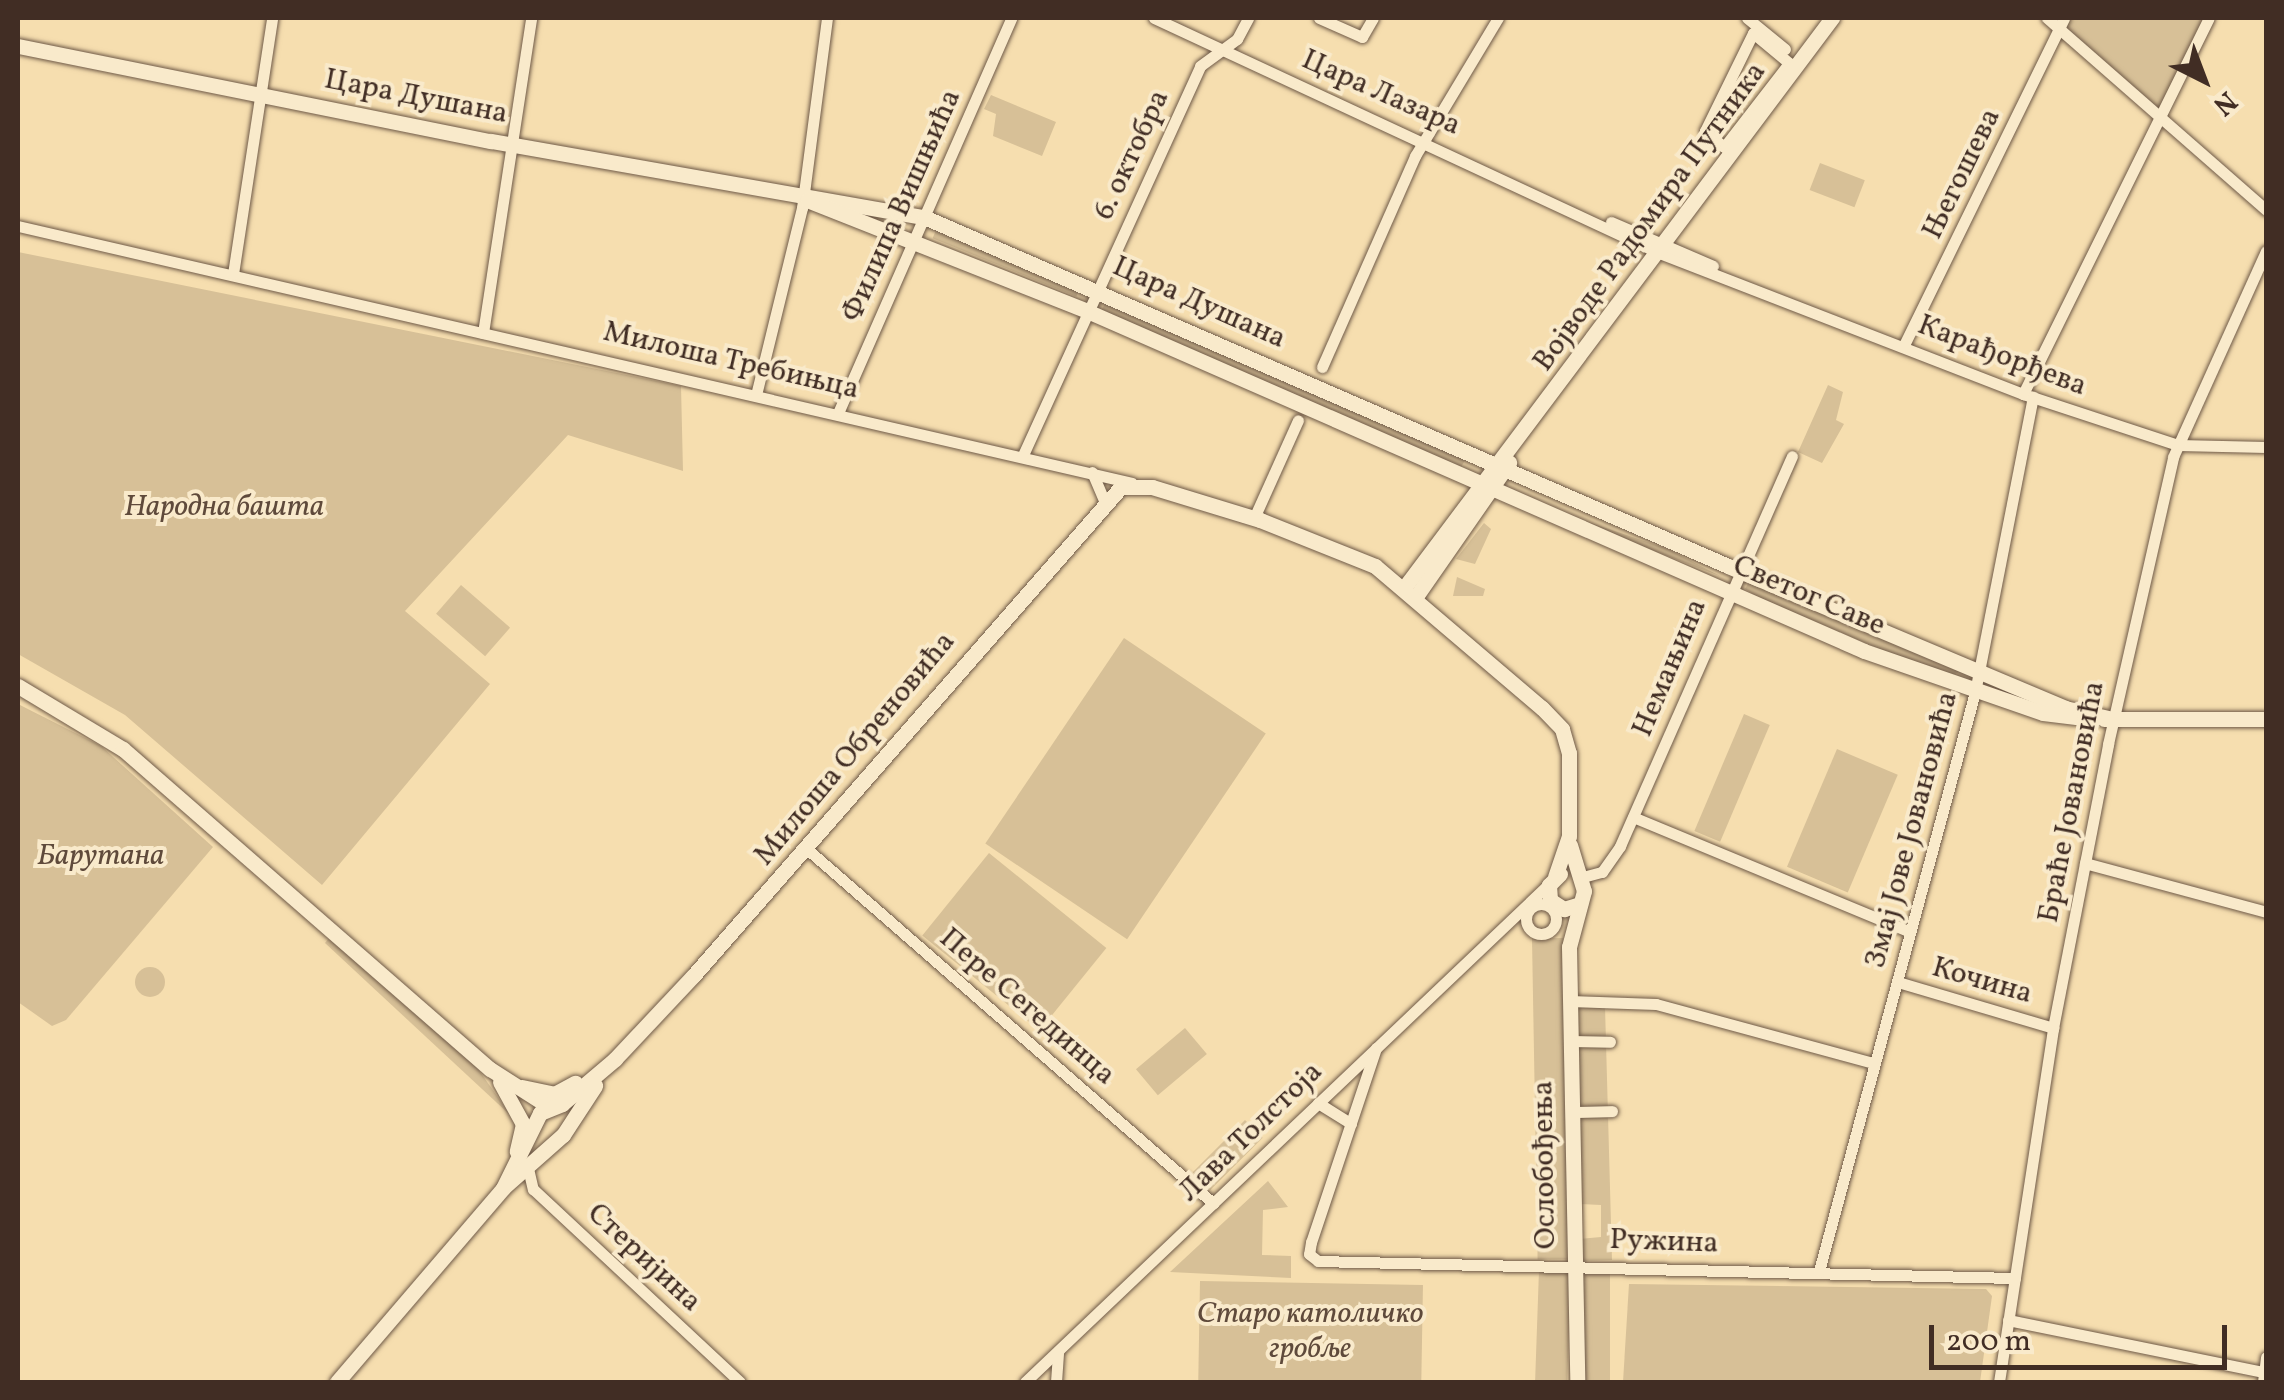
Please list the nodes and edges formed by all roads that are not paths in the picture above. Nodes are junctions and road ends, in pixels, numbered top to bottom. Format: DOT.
graph roads {
  1 [pos="272,18"];
  2 [pos="531,18"];
  3 [pos="827,18"];
  4 [pos="1011,18"];
  5 [pos="1154,18"];
  6 [pos="1248,18"];
  7 [pos="1319,18"];
  8 [pos="1373,18"];
  9 [pos="1498,18"];
  10 [pos="1747,18"];
  11 [pos="1832,18"];
  12 [pos="2047,18"];
  13 [pos="2209,18"];
  14 [pos="2062,21"];
  15 [pos="18,46"];
  16 [pos="1221,49"];
  17 [pos="1794,62"];
  18 [pos="262,95"];
  19 [pos="2160,121"];
  20 [pos="1424,140"];
  21 [pos="512,145"];
  22 [pos="804,198"];
  23 [pos="2266,210"];
  24 [pos="924,217"];
  25 [pos="18,226"];
  26 [pos="915,238"];
  27 [pos="1661,246"];
  28 [pos="2266,251"];
  29 [pos="233,274"];
  30 [pos="1098,289"];
  31 [pos="1088,311"];
  32 [pos="484,332"];
  33 [pos="1904,345"];
  34 [pos="1322,367"];
  35 [pos="756,394"];
  36 [pos="2028,395"];
  37 [pos="838,414"];
  38 [pos="1298,420"];
  39 [pos="2178,444"];
  40 [pos="2266,447"];
  41 [pos="1024,455"];
  42 [pos="1792,456"];
  43 [pos="1502,468"];
  44 [pos="1092,472"];
  45 [pos="1141,486"];
  46 [pos="1487,488"];
  47 [pos="1104,500"];
  48 [pos="1254,518"];
  49 [pos="1742,572"];
  50 [pos="1410,593"];
  51 [pos="1730,593"];
  52 [pos="1980,672"];
  53 [pos="18,686"];
  54 [pos="1976,692"];
  55 [pos="2113,719"];
  56 [pos="2266,719"];
  57 [pos="1633,817"];
  58 [pos="1568,836"];
  59 [pos="1620,846"];
  60 [pos="806,849"];
  61 [pos="2085,863"];
  62 [pos="1578,877"];
  63 [pos="1553,879"];
  64 [pos="1582,900"];
  65 [pos="1553,904"];
  66 [pos="2266,912"];
  67 [pos="1517,919"];
  68 [pos="1910,932"];
  69 [pos="1569,946"];
  70 [pos="1898,982"];
  71 [pos="1570,1002"];
  72 [pos="2053,1028"];
  73 [pos="1571,1041"];
  74 [pos="1610,1042"];
  75 [pos="1376,1048"];
  76 [pos="615,1059"];
  77 [pos="1873,1064"];
  78 [pos="601,1070"];
  79 [pos="501,1079"];
  80 [pos="1318,1104"];
  81 [pos="552,1108"];
  82 [pos="1612,1111"];
  83 [pos="1572,1112"];
  84 [pos="567,1124"];
  85 [pos="1351,1124"];
  86 [pos="535,1126"];
  87 [pos="554,1140"];
  88 [pos="520,1167"];
  89 [pos="1213,1203"];
  90 [pos="1574,1264"];
  91 [pos="1820,1271"];
  92 [pos="2015,1278"];
  93 [pos="2008,1320"];
  94 [pos="1058,1352"];
  95 [pos="2266,1358"];
  96 [pos="2264,1380"];
  97 [pos="337,1382"];
  98 [pos="740,1382"];
  99 [pos="1025,1382"];
  100 [pos="1056,1382"];
  101 [pos="1577,1382"];
  102 [pos="1999,1382"];
  1 -- 18 [label="street"];
  2 -- 21 [label="street"];
  3 -- 22 [label="street"];
  4 -- 24 [label="street, Филипа Вишњића"];
  5 -- 16 [label="street, Цара Лазара"];
  6 -- 16 [label="street, 6. октобра"];
  7 -- 8 [label="street"];
  9 -- 20 [label="street"];
  10 -- 17 [label="street"];
  11 -- 17 [label="street, Војводе Радомира Путника"];
  12 -- 14 [label="street"];
  13 -- 19 [label="street, Змај Јове Јовановића"];
  14 -- 19 [label="street"];
  14 -- 33 [label="street, Његошева"];
  15 -- 18 [label="street, Цара Душана"];
  16 -- 20 [label="street, Цара Лазара"];
  16 -- 30 [label="street, 6. октобра"];
  17 -- 17 [label="street"];
  17 -- 27 [label="street, Војводе Радомира Путника"];
  18 -- 21 [label="street, Цара Душана"];
  18 -- 29 [label="street"];
  19 -- 23 [label="street"];
  19 -- 36 [label="street, Змај Јове Јовановића"];
  20 -- 27 [label="street, Цара Лазара"];
  20 -- 34 [label="street"];
  21 -- 22 [label="street, Цара Душана"];
  21 -- 32 [label="street"];
  22 -- 24 [label="street, Цара Душана"];
  22 -- 26 [label="street, Цара Душана"];
  22 -- 35 [label="street"];
  24 -- 26 [label="street, Филипа Вишњића"];
  24 -- 30 [label="street, Цара Душана"];
  25 -- 29 [label="street, Милоша Требињца"];
  26 -- 31 [label="street, Цара Душана"];
  26 -- 37 [label="street, Филипа Вишњића"];
  27 -- 33 [label="street, Карађорђева"];
  27 -- 43 [label="street, Војводе Радомира Путника"];
  28 -- 39 [label="street, Браће Јовановића"];
  29 -- 32 [label="street, Милоша Требињца"];
  30 -- 31 [label="street, 6. октобра"];
  30 -- 43 [label="street, Цара Душана"];
  31 -- 41 [label="street, 6. октобра"];
  31 -- 46 [label="street, Цара Душана"];
  32 -- 35 [label="street, Милоша Требињца"];
  33 -- 36 [label="street, Карађорђева"];
  35 -- 37 [label="street, Милоша Требињца"];
  36 -- 39 [label="street, Карађорђева"];
  36 -- 52 [label="street, Змај Јове Јовановића"];
  37 -- 41 [label="street, Милоша Требињца"];
  38 -- 48 [label="street"];
  39 -- 40 [label="street, Карађорђева"];
  39 -- 55 [label="street, Браће Јовановића"];
  41 -- 44 [label="street, Милоша Требињца"];
  42 -- 49 [label="street, Немањина"];
  43 -- 46 [label="street, Војводе Радомира Путника"];
  43 -- 49 [label="street, Светог Саве"];
  44 -- 45 [label="street, Милоша Требињца"];
  44 -- 47 [label="street"];
  45 -- 47 [label="street, Милоша Обреновића"];
  45 -- 48 [label="street, Милоша Требињца"];
  46 -- 50 [label="street, Војводе Радомира Путника"];
  46 -- 51 [label="street, Светог Саве"];
  47 -- 60 [label="street, Милоша Обреновића"];
  48 -- 50 [label="street, Милоша Требињца"];
  49 -- 51 [label="street, Немањина"];
  49 -- 52 [label="street, Светог Саве"];
  50 -- 58 [label="street"];
  51 -- 54 [label="street, Светог Саве"];
  51 -- 57 [label="street, Немањина"];
  52 -- 54 [label="street, Змај Јове Јовановића"];
  52 -- 55 [label="street, Светог Саве"];
  53 -- 79 [label="street"];
  54 -- 55 [label="street, Светог Саве"];
  54 -- 68 [label="street, Змај Јове Јовановића"];
  55 -- 56 [label="street, Светог Саве"];
  55 -- 61 [label="street, Браће Јовановића"];
  57 -- 59 [label="street, Немањина"];
  57 -- 68 [label="street"];
  58 -- 62 [label="street"];
  58 -- 63 [label="street"];
  59 -- 62 [label="street"];
  59 -- 64 [label="street, Немањина"];
  60 -- 76 [label="street, Милоша Обреновића"];
  60 -- 89 [label="street, Пере Сегединца"];
  61 -- 66 [label="street"];
  61 -- 72 [label="street, Браће Јовановића"];
  62 -- 63 [label="street"];
  62 -- 64 [label="street"];
  63 -- 65 [label="street, Ослобођења"];
  63 -- 67 [label="street, Лава Толстоја"];
  64 -- 65 [label="street"];
  64 -- 69 [label="street, Ослобођења"];
  65 -- 67 [label="street, Лава Толстоја"];
  65 -- 69 [label="street, Ослобођења"];
  67 -- 75 [label="street, Лава Толстоја"];
  68 -- 70 [label="street, Змај Јове Јовановића"];
  69 -- 71 [label="street, Ослобођења"];
  70 -- 72 [label="street, Кочина"];
  70 -- 77 [label="street, Змај Јове Јовановића"];
  71 -- 73 [label="street, Ослобођења"];
  71 -- 77 [label="street"];
  72 -- 92 [label="street, Браће Јовановића"];
  73 -- 74 [label="street"];
  73 -- 83 [label="street, Ослобођења"];
  75 -- 80 [label="street, Лава Толстоја"];
  75 -- 85 [label="street"];
  76 -- 78 [label="street"];
  76 -- 84 [label="street"];
  77 -- 91 [label="street, Змај Јове Јовановића"];
  78 -- 79 [label="street"];
  78 -- 81 [label="street"];
  79 -- 81 [label="street"];
  79 -- 86 [label="street"];
  79 -- 88 [label="street"];
  80 -- 85 [label="street"];
  80 -- 89 [label="street, Лава Толстоја"];
  81 -- 84 [label="street"];
  81 -- 86 [label="street"];
  82 -- 83 [label="street"];
  83 -- 90 [label="street, Ослобођења"];
  84 -- 87 [label="street"];
  85 -- 90 [label="street, Ружина"];
  86 -- 87 [label="street"];
  86 -- 88 [label="street"];
  87 -- 88 [label="street"];
  88 -- 97 [label="street"];
  88 -- 98 [label="street, Стеријина"];
  89 -- 94 [label="street, Лава Толстоја"];
  90 -- 91 [label="street, Ружина"];
  90 -- 101 [label="street, Ослобођења"];
  91 -- 92 [label="street, Ружина"];
  92 -- 93 [label="street, Браће Јовановића"];
  93 -- 96 [label="street"];
  93 -- 102 [label="street, Браће Јовановића"];
  94 -- 99 [label="street, Лава Толстоја"];
  94 -- 100 [label="street"];
  95 -- 96 [label="street"];
}
